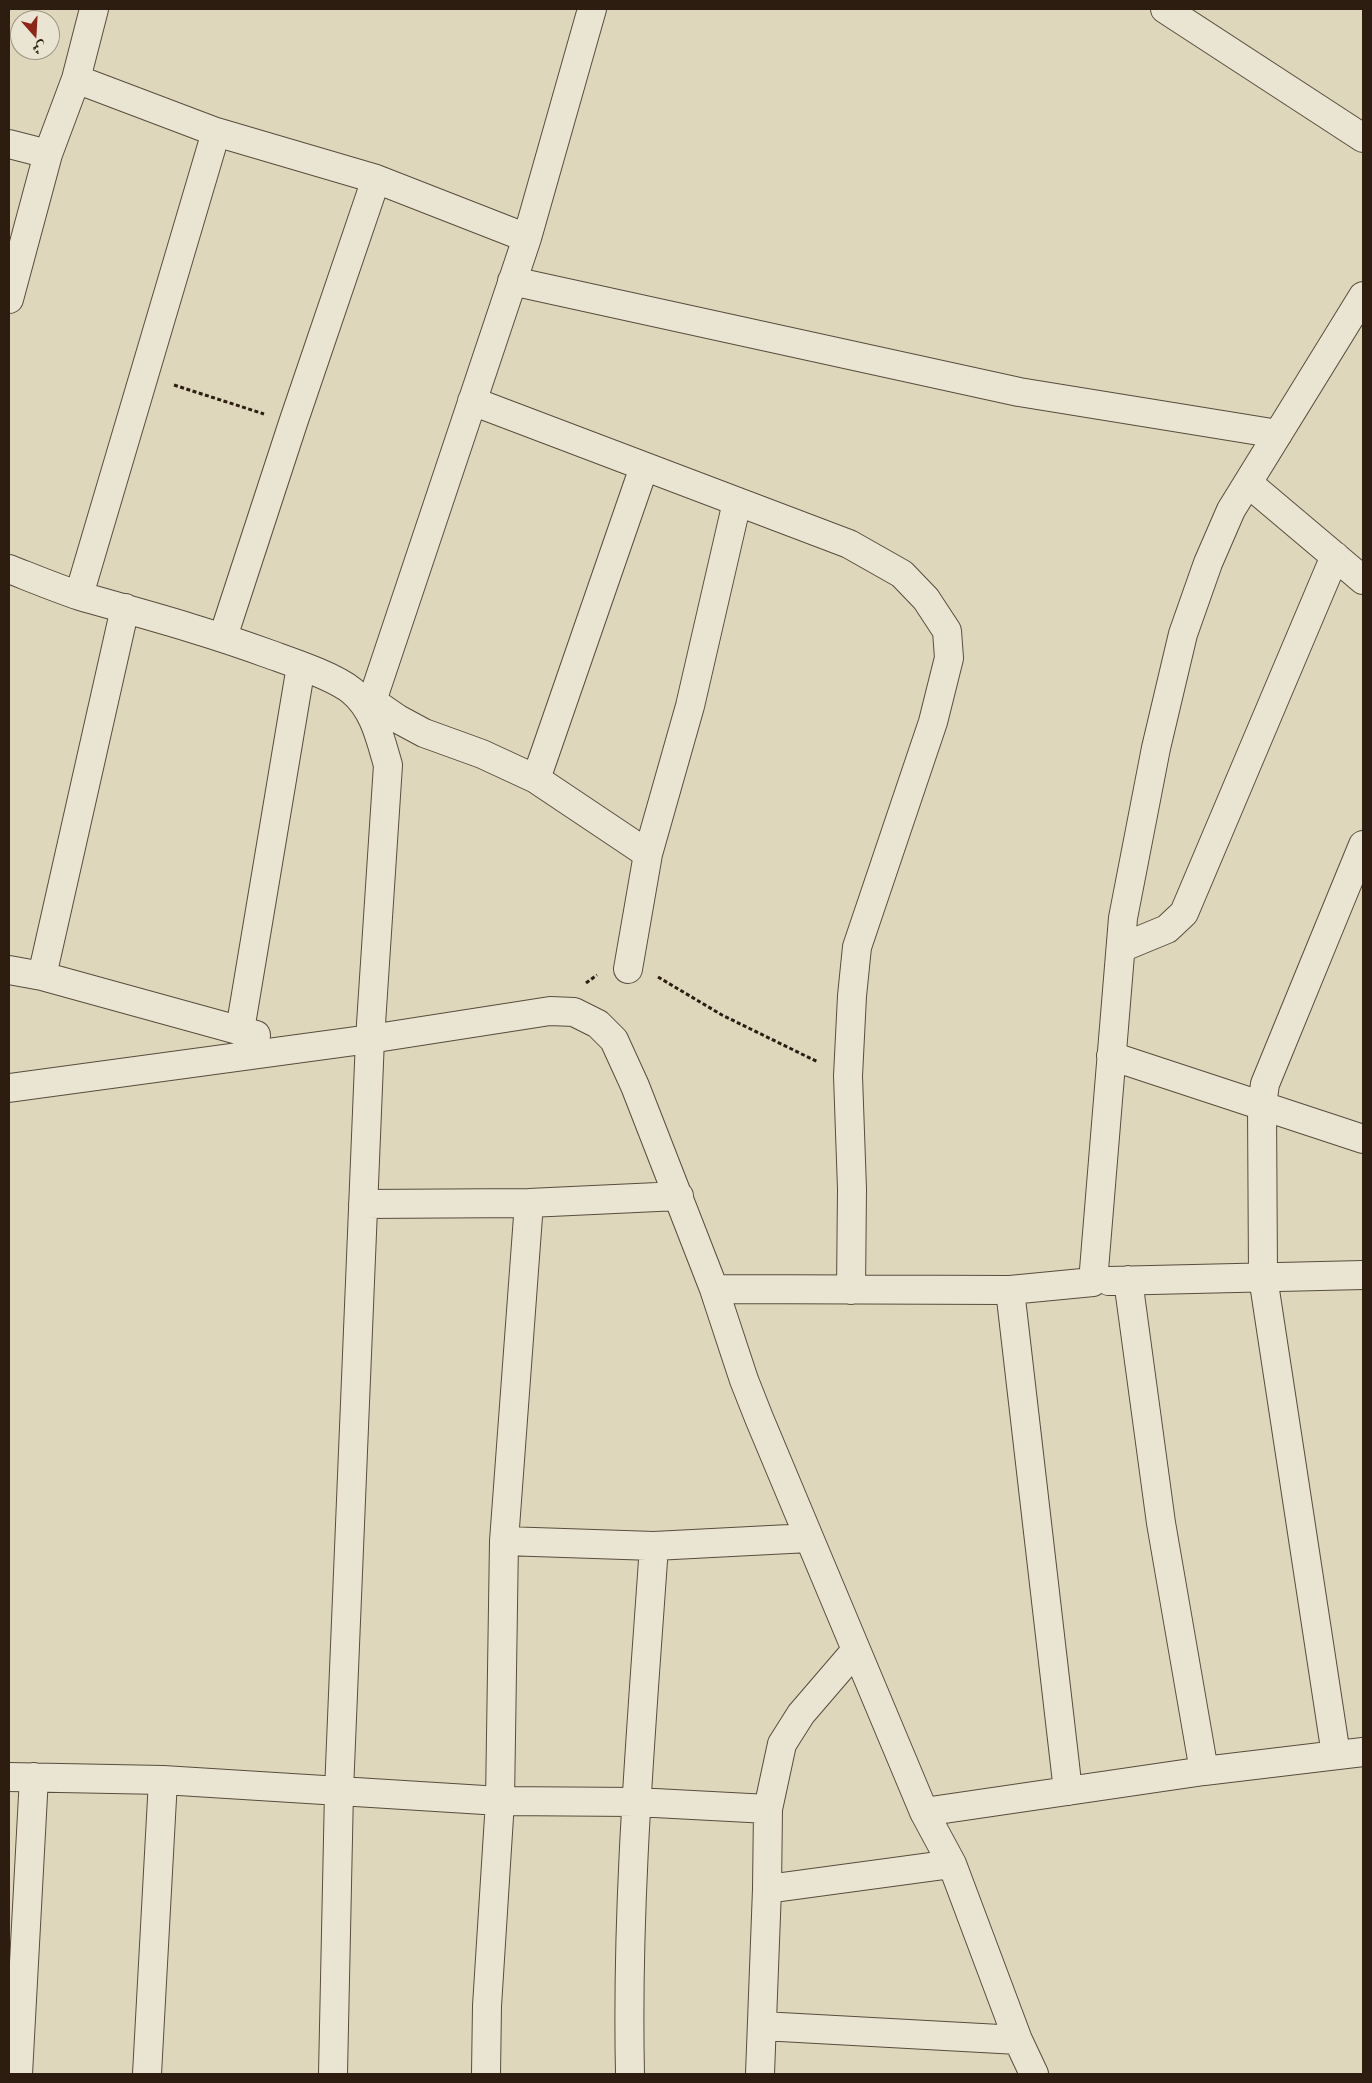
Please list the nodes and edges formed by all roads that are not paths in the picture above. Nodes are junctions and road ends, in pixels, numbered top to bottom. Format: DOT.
graph roads {
  1 [pos="94,9"];
  2 [pos="592,9"];
  3 [pos="1165,9"];
  4 [pos="76,79"];
  5 [pos="216,132"];
  6 [pos="1363,138"];
  7 [pos="9,144"];
  8 [pos="48,154"];
  9 [pos="376,179"];
  10 [pos="527,238"];
  11 [pos="512,281"];
  12 [pos="1363,296"];
  13 [pos="9,299"];
  14 [pos="472,401"];
  15 [pos="1278,434"];
  16 [pos="644,467"];
  17 [pos="1248,483"];
  18 [pos="737,502"];
  19 [pos="1335,556"];
  20 [pos="9,569"];
  21 [pos="1363,580"];
  22 [pos="79,595"];
  23 [pos="125,608"];
  24 [pos="223,637"];
  25 [pos="301,666"];
  26 [pos="371,705"];
  27 [pos="536,779"];
  28 [pos="1363,845"];
  29 [pos="648,854"];
  30 [pos="1120,948"];
  31 [pos="628,969"];
  32 [pos="9,970"];
  33 [pos="42,976"];
  34 [pos="240,1030"];
  35 [pos="370,1039"];
  36 [pos="304,1048"];
  37 [pos="1112,1056"];
  38 [pos="9,1088"];
  39 [pos="1262,1105"];
  40 [pos="1363,1139"];
  41 [pos="678,1196"];
  42 [pos="529,1203"];
  43 [pos="363,1204"];
  44 [pos="1363,1275"];
  45 [pos="1263,1277"];
  46 [pos="1128,1280"];
  47 [pos="1092,1282"];
  48 [pos="714,1289"];
  49 [pos="851,1290"];
  50 [pos="1010,1290"];
  51 [pos="809,1538"];
  52 [pos="504,1540"];
  53 [pos="654,1546"];
  54 [pos="856,1650"];
  55 [pos="1363,1752"];
  56 [pos="1336,1755"];
  57 [pos="1204,1771"];
  58 [pos="22,1777"];
  59 [pos="163,1780"];
  60 [pos="339,1791"];
  61 [pos="1068,1791"];
  62 [pos="500,1801"];
  63 [pos="636,1802"];
  64 [pos="768,1809"];
  65 [pos="924,1812"];
  66 [pos="952,1864"];
  67 [pos="768,1889"];
  68 [pos="17,1964"];
  69 [pos="762,2026"];
  70 [pos="1018,2040"];
  71 [pos="18,2074"];
  72 [pos="148,2074"];
  73 [pos="333,2074"];
  74 [pos="486,2074"];
  75 [pos="630,2074"];
  76 [pos="760,2074"];
  77 [pos="1034,2074"];
  1 -- 4 [label="street"];
  2 -- 10 [label="street"];
  3 -- 6 [label="street"];
  4 -- 5 [label="street"];
  4 -- 8 [label="street"];
  5 -- 9 [label="street"];
  5 -- 22 [label="street"];
  7 -- 8 [label="street"];
  8 -- 13 [label="street"];
  9 -- 10 [label="street"];
  9 -- 24 [label="street"];
  10 -- 11 [label="street"];
  11 -- 14 [label="street"];
  11 -- 15 [label="street"];
  12 -- 15 [label="street"];
  14 -- 16 [label="street"];
  14 -- 26 [label="street"];
  15 -- 17 [label="street"];
  16 -- 18 [label="street"];
  16 -- 27 [label="street"];
  17 -- 19 [label="street"];
  17 -- 30 [label="street"];
  18 -- 29 [label="street"];
  18 -- 49 [label="street"];
  19 -- 21 [label="street"];
  19 -- 30 [label="street"];
  20 -- 22 [label="street"];
  22 -- 23 [label="street"];
  23 -- 24 [label="street"];
  23 -- 33 [label="street"];
  24 -- 25 [label="street"];
  25 -- 26 [label="street"];
  25 -- 34 [label="street"];
  26 -- 27 [label="street"];
  26 -- 35 [label="street"];
  27 -- 29 [label="street"];
  28 -- 39 [label="street"];
  29 -- 31 [label="street"];
  30 -- 37 [label="street"];
  32 -- 33 [label="street"];
  33 -- 34 [label="street"];
  34 -- 36 [label="street"];
  35 -- 36 [label="street"];
  35 -- 41 [label="street"];
  35 -- 43 [label="street"];
  36 -- 38 [label="street"];
  37 -- 39 [label="street"];
  37 -- 47 [label="street"];
  39 -- 40 [label="street"];
  39 -- 45 [label="street"];
  41 -- 42 [label="street"];
  41 -- 48 [label="street"];
  42 -- 43 [label="street"];
  42 -- 52 [label="street"];
  43 -- 60 [label="street"];
  44 -- 45 [label="street"];
  45 -- 46 [label="street"];
  45 -- 56 [label="street"];
  46 -- 47 [label="street"];
  46 -- 57 [label="street"];
  47 -- 50 [label="street"];
  48 -- 49 [label="street"];
  48 -- 51 [label="street"];
  49 -- 50 [label="street"];
  50 -- 61 [label="street"];
  51 -- 53 [label="street"];
  51 -- 54 [label="street"];
  52 -- 53 [label="street"];
  52 -- 62 [label="street"];
  53 -- 63 [label="street"];
  54 -- 64 [label="street"];
  54 -- 65 [label="street"];
  55 -- 56 [label="street"];
  56 -- 57 [label="street"];
  57 -- 61 [label="street"];
  58 -- 59 [label="street"];
  58 -- 68 [label="street"];
  59 -- 60 [label="street"];
  59 -- 72 [label="street"];
  60 -- 62 [label="street"];
  60 -- 73 [label="street"];
  61 -- 65 [label="street"];
  62 -- 63 [label="street"];
  62 -- 74 [label="street"];
  63 -- 64 [label="street"];
  63 -- 75 [label="street"];
  64 -- 67 [label="street"];
  65 -- 66 [label="street"];
  66 -- 67 [label="street"];
  66 -- 70 [label="street"];
  67 -- 69 [label="street"];
  68 -- 71 [label="street"];
  69 -- 70 [label="street"];
  69 -- 76 [label="street"];
  70 -- 77 [label="street"];
}
